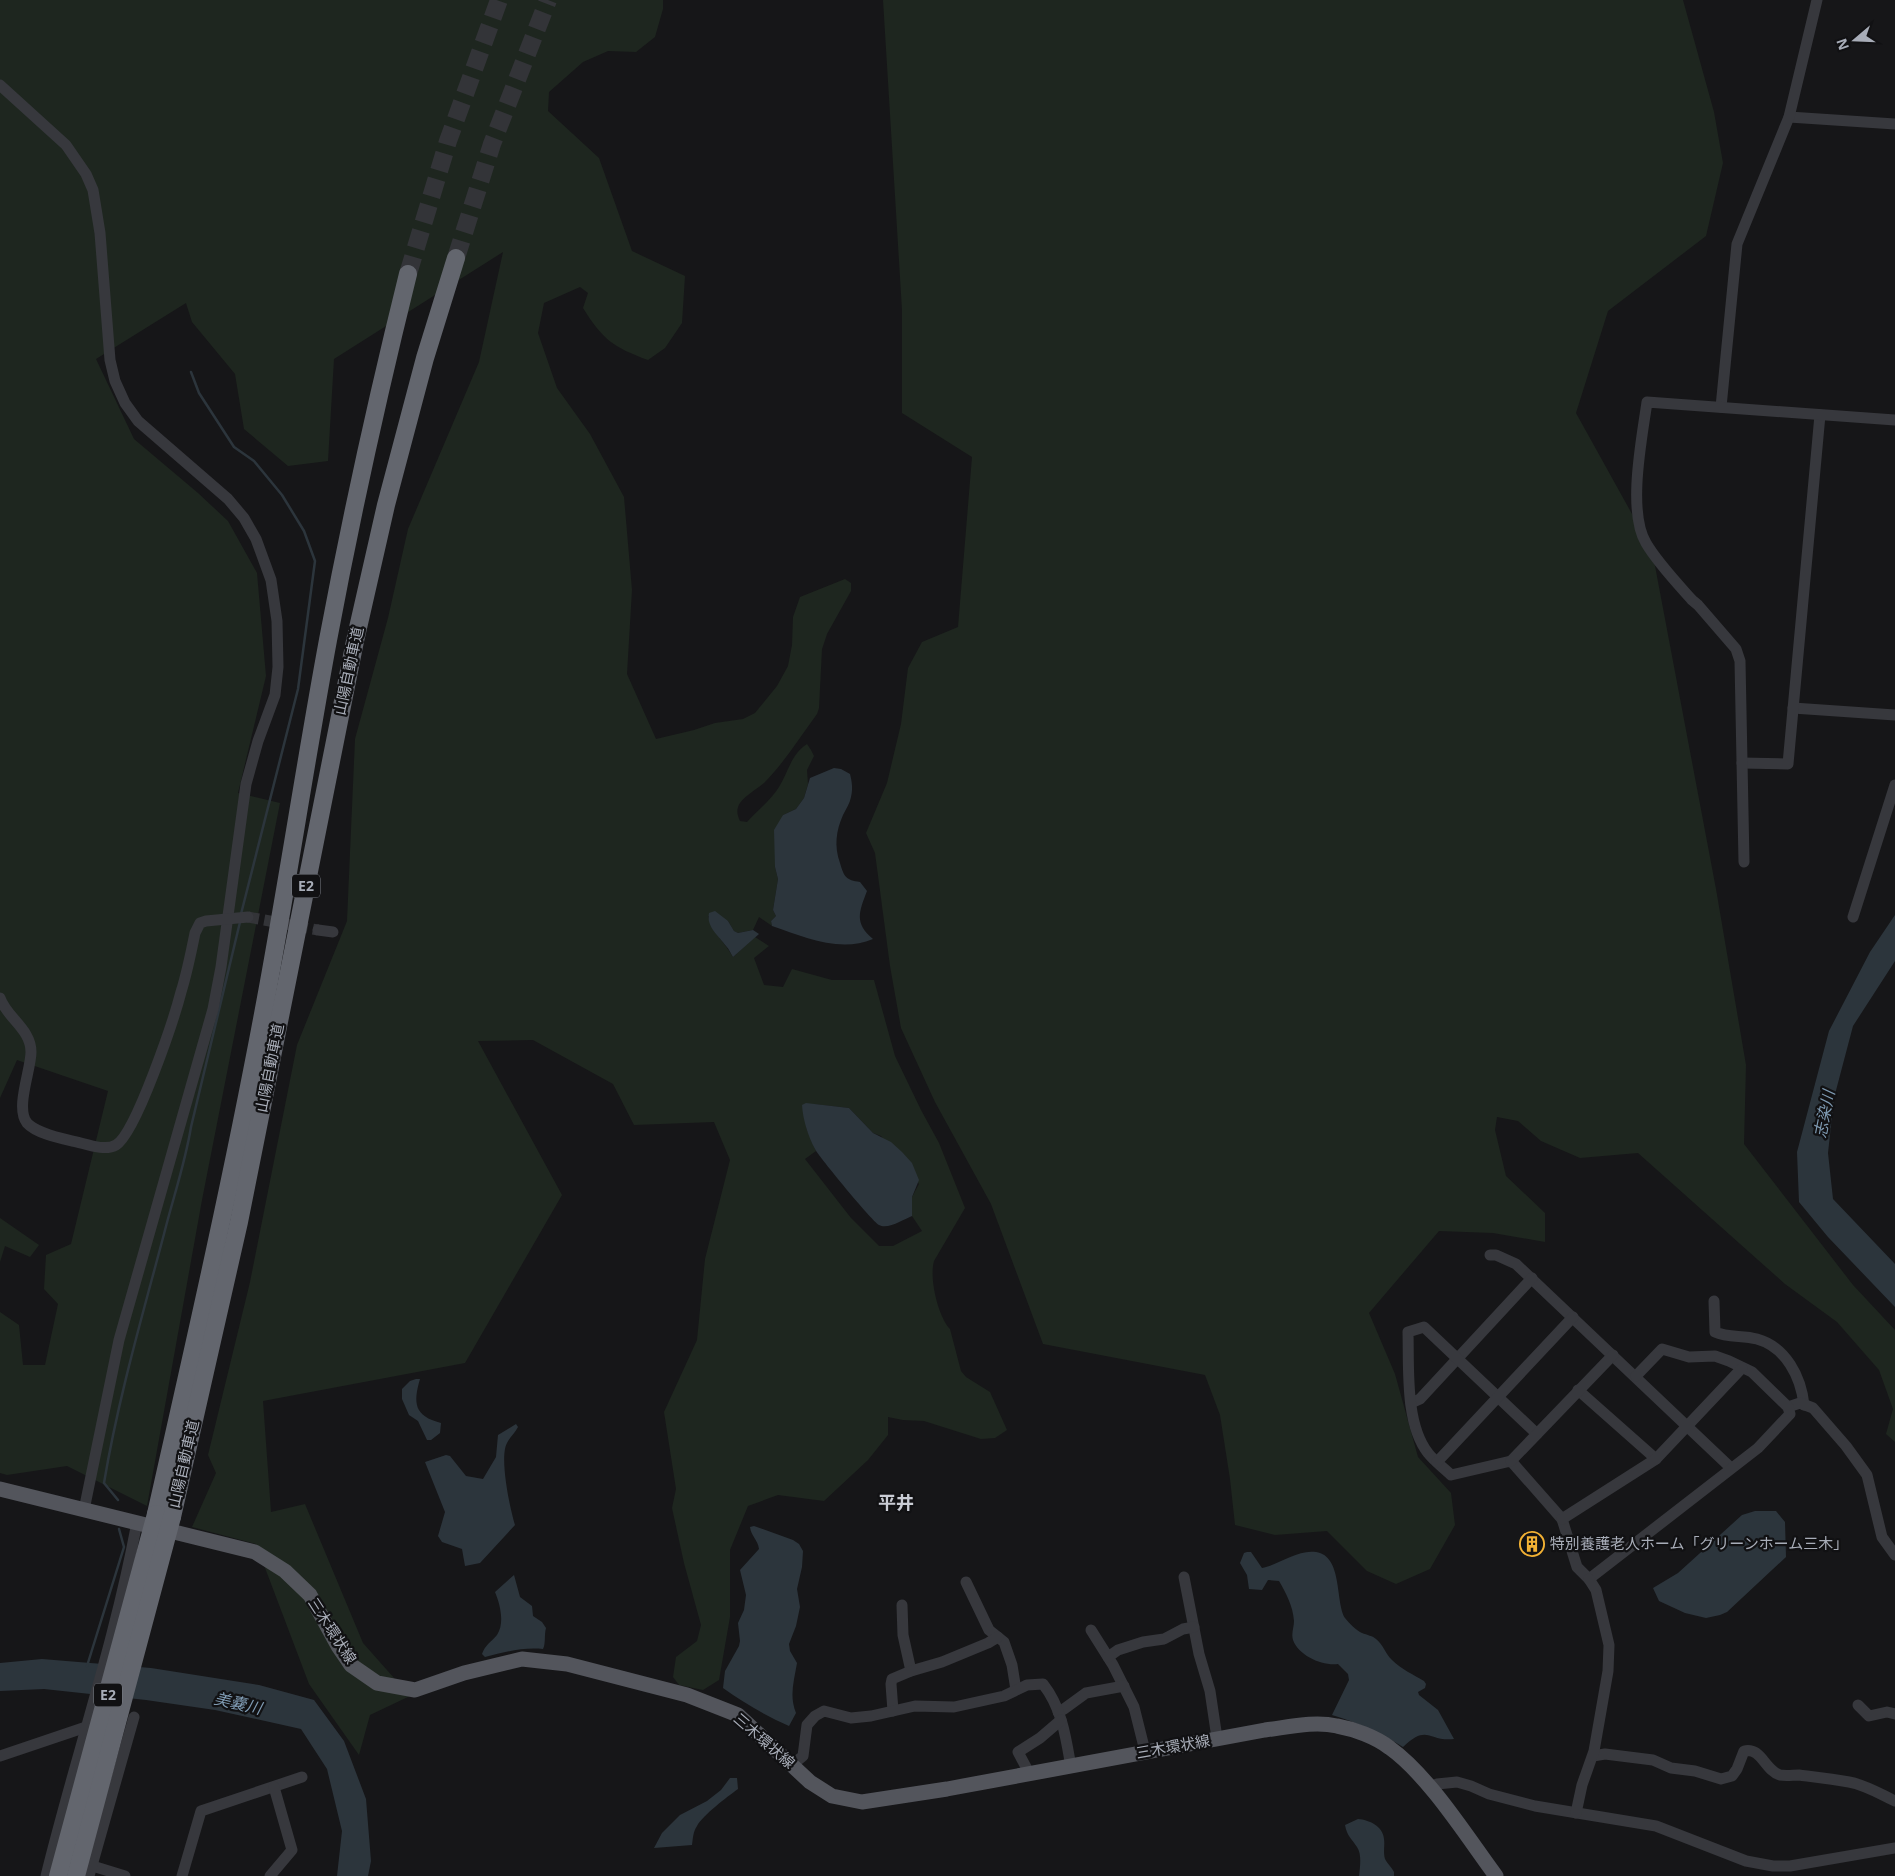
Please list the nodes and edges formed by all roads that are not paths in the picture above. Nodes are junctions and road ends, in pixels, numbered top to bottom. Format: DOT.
graph roads {
  1 [pos="1817,0"];
  2 [pos="0,85"];
  3 [pos="1789,117"];
  4 [pos="1895,124"];
  5 [pos="456,258"];
  6 [pos="408,274"];
  7 [pos="1721,407"];
  8 [pos="1820,415"];
  9 [pos="1895,420"];
  10 [pos="1793,708"];
  11 [pos="1895,715"];
  12 [pos="1742,763"];
  13 [pos="1895,786"];
  14 [pos="1744,862"];
  15 [pos="248,917"];
  16 [pos="1853,917"];
  17 [pos="228,919"];
  18 [pos="318,930"];
  19 [pos="333,932"];
  20 [pos="0,998"];
  21 [pos="1490,1255"];
  22 [pos="1532,1278"];
  23 [pos="1714,1301"];
  24 [pos="1573,1317"];
  25 [pos="1613,1355"];
  26 [pos="1457,1359"];
  27 [pos="1742,1368"];
  28 [pos="1636,1376"];
  29 [pos="1578,1390"];
  30 [pos="1498,1397"];
  31 [pos="1411,1403"];
  32 [pos="1804,1405"];
  33 [pos="1788,1407"];
  34 [pos="1688,1426"];
  35 [pos="1537,1434"];
  36 [pos="1656,1459"];
  37 [pos="1511,1461"];
  38 [pos="1437,1462"];
  39 [pos="1732,1468"];
  40 [pos="0,1489"];
  41 [pos="84,1510"];
  42 [pos="164,1516"];
  43 [pos="1562,1519"];
  44 [pos="137,1522"];
  45 [pos="1895,1555"];
  46 [pos="1184,1577"];
  47 [pos="1589,1579"];
  48 [pos="966,1582"];
  49 [pos="902,1604"];
  50 [pos="1194,1627"];
  51 [pos="1091,1630"];
  52 [pos="998,1637"];
  53 [pos="1108,1657"];
  54 [pos="911,1671"];
  55 [pos="1124,1686"];
  56 [pos="1016,1690"];
  57 [pos="1858,1705"];
  58 [pos="893,1711"];
  59 [pos="1895,1714"];
  60 [pos="1059,1716"];
  61 [pos="134,1717"];
  62 [pos="86,1727"];
  63 [pos="1217,1738"];
  64 [pos="1145,1751"];
  65 [pos="0,1756"];
  66 [pos="1593,1756"];
  67 [pos="792,1765"];
  68 [pos="1071,1767"];
  69 [pos="1028,1774"];
  70 [pos="302,1778"];
  71 [pos="274,1787"];
  72 [pos="1430,1787"];
  73 [pos="1895,1801"];
  74 [pos="1576,1813"];
  75 [pos="1895,1848"];
  76 [pos="51,1854"];
  77 [pos="1764,1870"];
  78 [pos="91,1871"];
  79 [pos="46,1876"];
  80 [pos="58,1876"];
  81 [pos="76,1876"];
  82 [pos="126,1876"];
  83 [pos="182,1876"];
  84 [pos="270,1876"];
  85 [pos="1496,1876"];
  1 -- 3 [label="street"];
  2 -- 17 [label="street"];
  3 -- 4 [label="street"];
  3 -- 7 [label="street"];
  5 -- 42 [label="highway, 山陽自動車道 / E2"];
  6 -- 42 [label="highway, 山陽自動車道 / E2"];
  7 -- 8 [label="street"];
  7 -- 12 [label="street"];
  8 -- 9 [label="street"];
  8 -- 10 [label="street"];
  10 -- 11 [label="street"];
  10 -- 12 [label="street"];
  12 -- 14 [label="street"];
  13 -- 16 [label="street"];
  15 -- 17 [label="street"];
  17 -- 20 [label="street"];
  17 -- 41 [label="street"];
  18 -- 19 [label="street"];
  21 -- 22 [label="street"];
  22 -- 24 [label="street"];
  22 -- 26 [label="street"];
  23 -- 32 [label="street"];
  24 -- 25 [label="street"];
  24 -- 30 [label="street"];
  25 -- 28 [label="street"];
  25 -- 29 [label="street"];
  26 -- 30 [label="street"];
  26 -- 31 [label="street"];
  26 -- 31 [label="street"];
  27 -- 28 [label="street"];
  27 -- 33 [label="street"];
  27 -- 34 [label="street"];
  28 -- 34 [label="street"];
  29 -- 35 [label="street"];
  29 -- 36 [label="street"];
  30 -- 35 [label="street"];
  30 -- 38 [label="street"];
  31 -- 38 [label="street"];
  32 -- 33 [label="street"];
  32 -- 45 [label="street"];
  33 -- 39 [label="street"];
  34 -- 36 [label="street"];
  34 -- 39 [label="street"];
  35 -- 37 [label="street"];
  36 -- 43 [label="street"];
  37 -- 38 [label="street"];
  37 -- 43 [label="street"];
  39 -- 47 [label="street"];
  40 -- 41 [label="main road, 三木環状線"];
  41 -- 44 [label="main road, 三木環状線"];
  42 -- 80 [label="highway, 山陽自動車道 / E2, bridge"];
  42 -- 81 [label="highway, 山陽自動車道 / E2, bridge"];
  43 -- 47 [label="street"];
  44 -- 62 [label="street"];
  44 -- 67 [label="main road, 三木環状線"];
  46 -- 50 [label="street"];
  47 -- 66 [label="street"];
  48 -- 52 [label="street"];
  49 -- 54 [label="street"];
  50 -- 53 [label="street"];
  50 -- 63 [label="street"];
  51 -- 53 [label="street"];
  52 -- 54 [label="street"];
  52 -- 56 [label="street"];
  53 -- 55 [label="street"];
  54 -- 58 [label="street"];
  55 -- 60 [label="street"];
  55 -- 64 [label="street"];
  56 -- 58 [label="street"];
  56 -- 60 [label="street"];
  57 -- 59 [label="street"];
  58 -- 67 [label="street"];
  60 -- 68 [label="street"];
  60 -- 69 [label="street"];
  61 -- 78 [label="street"];
  62 -- 65 [label="street"];
  62 -- 76 [label="street"];
  63 -- 64 [label="main road, 三木環状線"];
  63 -- 72 [label="main road, 三木環状線"];
  64 -- 68 [label="main road, 三木環状線"];
  66 -- 73 [label="street"];
  66 -- 74 [label="street"];
  67 -- 69 [label="main road, 三木環状線"];
  68 -- 69 [label="main road, 三木環状線"];
  70 -- 71 [label="street"];
  71 -- 83 [label="street"];
  71 -- 84 [label="street"];
  72 -- 74 [label="street"];
  72 -- 85 [label="main road, 三木環状線"];
  74 -- 77 [label="street"];
  75 -- 77 [label="street"];
  76 -- 78 [label="street"];
  76 -- 79 [label="street"];
  78 -- 82 [label="street"];
}
